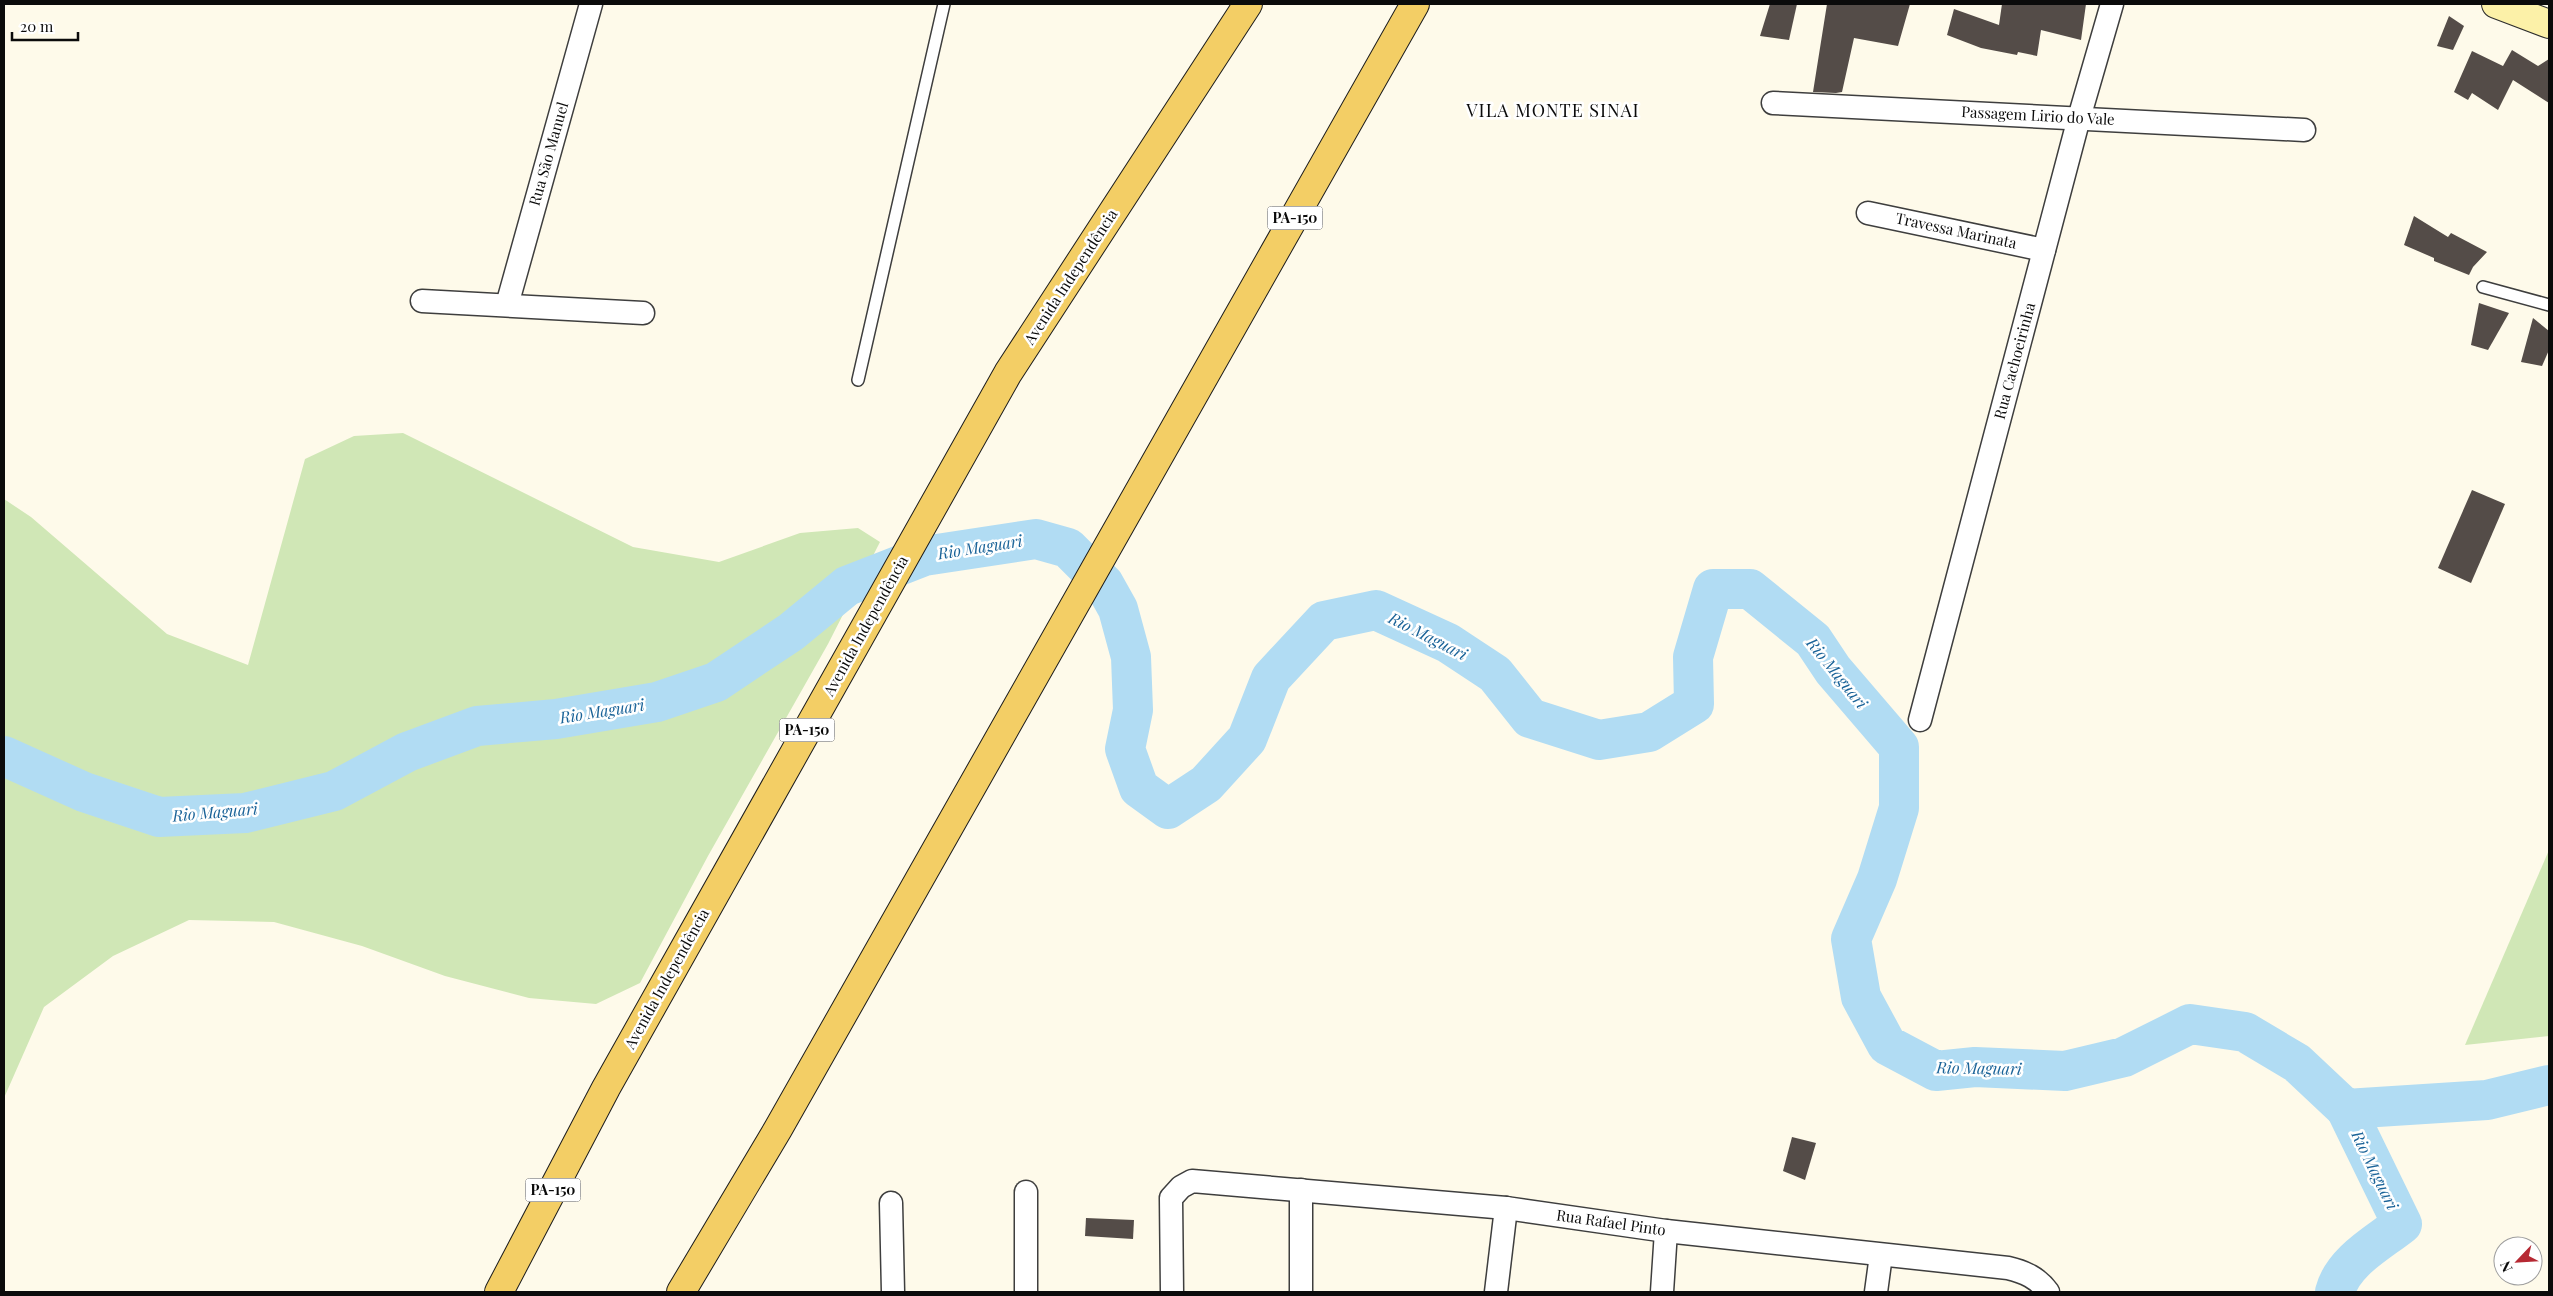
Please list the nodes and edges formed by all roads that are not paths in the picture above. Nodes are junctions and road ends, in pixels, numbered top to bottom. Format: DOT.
graph roads {
  1 [pos="591,4"];
  2 [pos="944,4"];
  3 [pos="1248,4"];
  4 [pos="1415,4"];
  5 [pos="2112,4"];
  6 [pos="2496,4"];
  7 [pos="2549,24"];
  8 [pos="1773,103"];
  9 [pos="2079,118"];
  10 [pos="2304,130"];
  11 [pos="1868,213"];
  12 [pos="2044,250"];
  13 [pos="2483,287"];
  14 [pos="422,300"];
  15 [pos="508,305"];
  16 [pos="2549,305"];
  17 [pos="642,312"];
  18 [pos="858,380"];
  19 [pos="1920,720"];
  20 [pos="1301,1190"];
  21 [pos="1026,1192"];
  22 [pos="892,1203"];
  23 [pos="1506,1208"];
  24 [pos="1666,1231"];
  25 [pos="1881,1254"];
  26 [pos="499,1292"];
  27 [pos="681,1292"];
  28 [pos="892,1292"];
  29 [pos="1026,1292"];
  30 [pos="1172,1292"];
  31 [pos="1301,1292"];
  32 [pos="1496,1292"];
  33 [pos="1662,1292"];
  34 [pos="1876,1292"];
  35 [pos="2048,1292"];
  1 -- 15 [label="street, Rua São Manuel"];
  2 -- 18 [label="lane"];
  3 -- 26 [label="main road, Avenida Independência / PA-150"];
  4 -- 27 [label="main road, PA-150"];
  5 -- 9 [label="street, Rua Cachoeirinha"];
  6 -- 7 [label="street"];
  8 -- 9 [label="street, Passagem Lirio do Vale"];
  9 -- 10 [label="street, Passagem Lirio do Vale"];
  9 -- 12 [label="street, Rua Cachoeirinha"];
  11 -- 12 [label="street, Travessa Marinata"];
  12 -- 19 [label="street, Rua Cachoeirinha"];
  13 -- 16 [label="lane"];
  14 -- 15 [label="street"];
  15 -- 17 [label="street"];
  20 -- 23 [label="street, Rua Rafael Pinto"];
  20 -- 30 [label="street, Rua Rafael Pinto"];
  20 -- 31 [label="street"];
  21 -- 29 [label="street"];
  22 -- 28 [label="street"];
  23 -- 24 [label="street, Rua Rafael Pinto"];
  23 -- 32 [label="street"];
  24 -- 25 [label="street, Rua Rafael Pinto"];
  24 -- 33 [label="street"];
  25 -- 34 [label="street"];
  25 -- 35 [label="street, Rua Rafael Pinto"];
}
